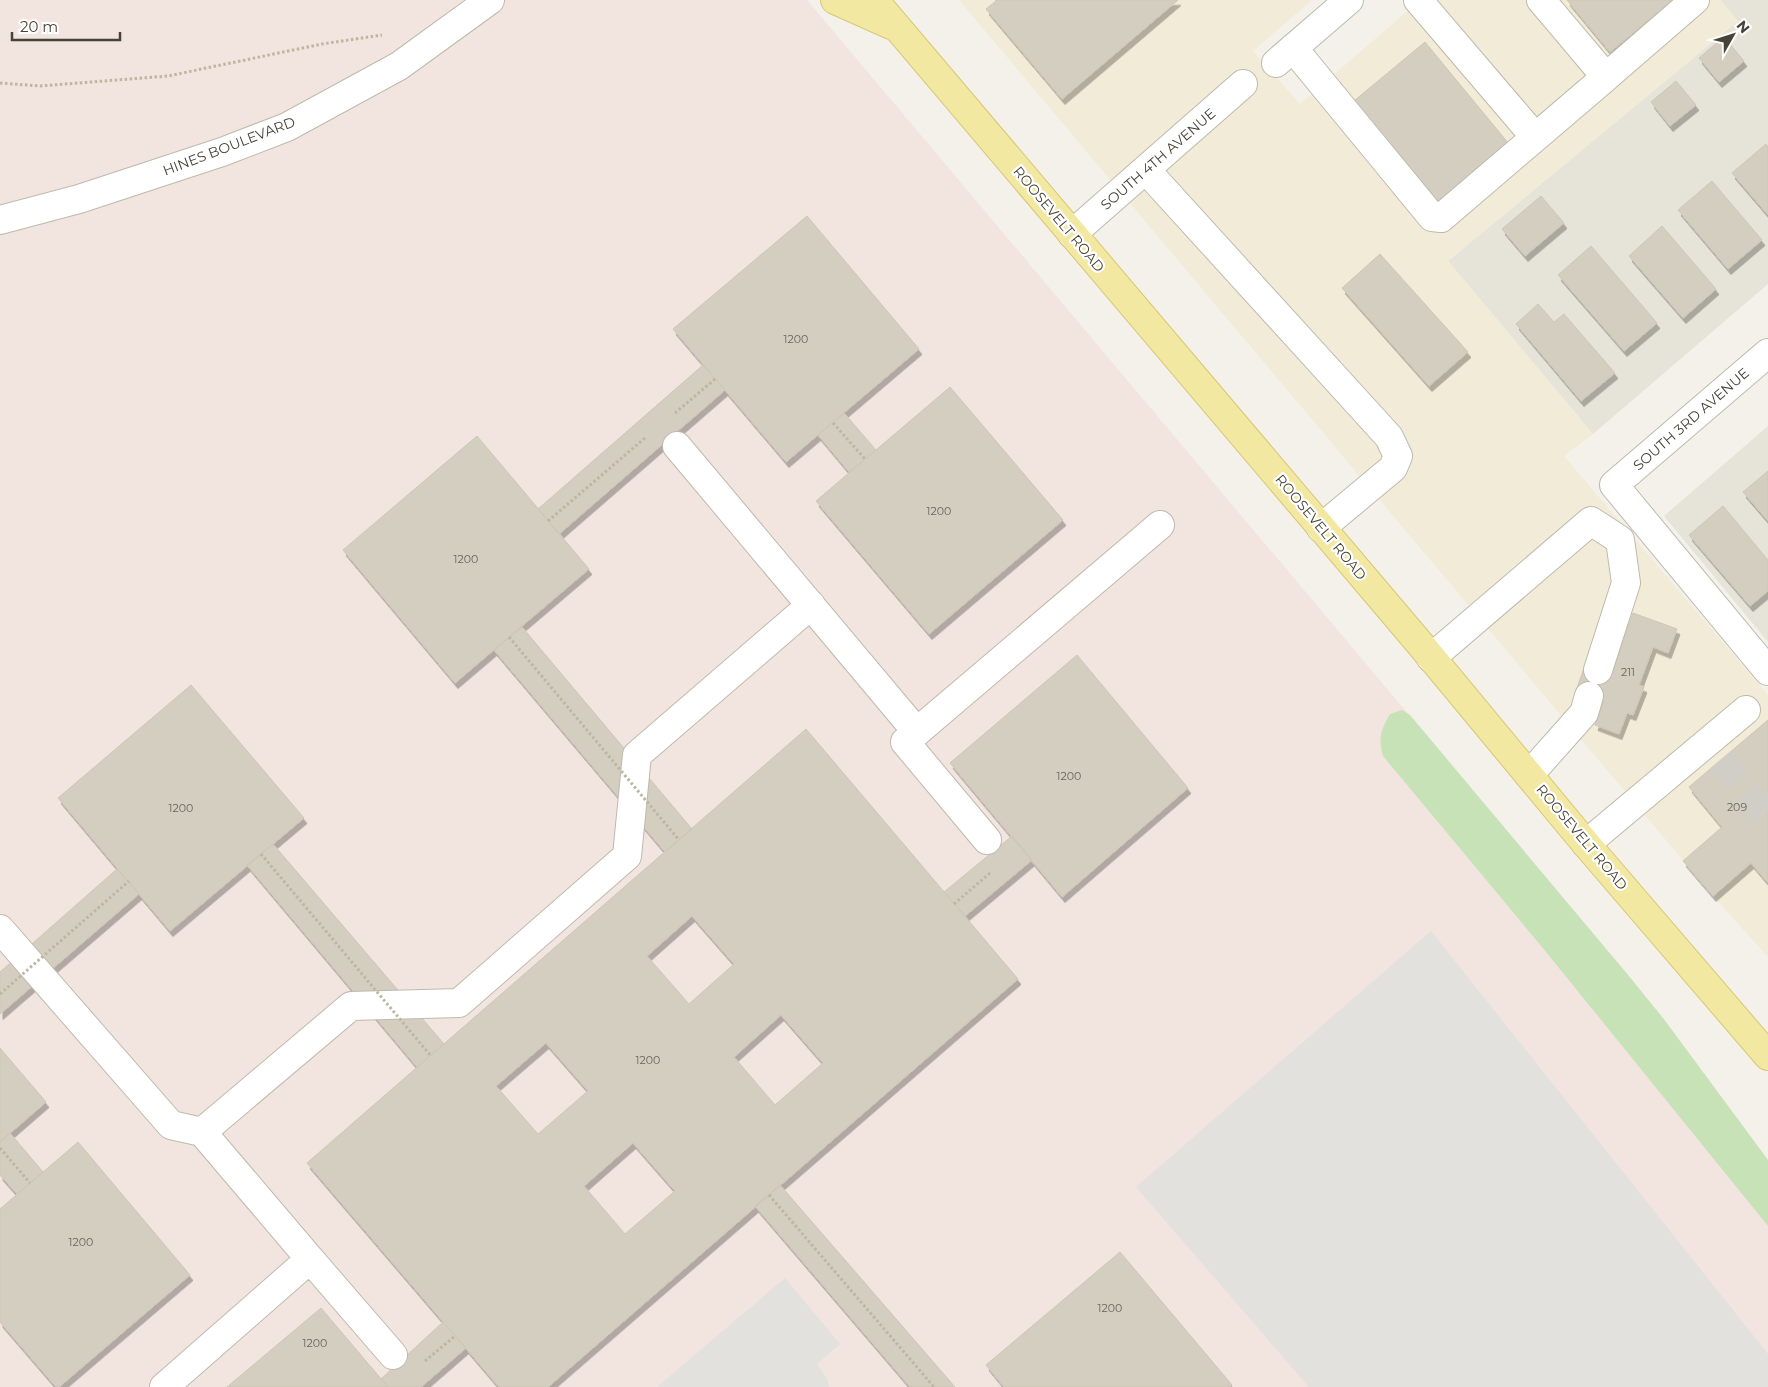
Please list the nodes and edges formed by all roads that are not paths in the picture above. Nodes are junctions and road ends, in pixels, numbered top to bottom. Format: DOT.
graph roads {
  1 [pos="490,0"];
  2 [pos="835,0"];
  3 [pos="874,0"];
  4 [pos="1349,0"];
  5 [pos="1418,0"];
  6 [pos="1541,0"];
  7 [pos="1695,0"];
  8 [pos="898,28"];
  9 [pos="1606,77"];
  10 [pos="1243,84"];
  11 [pos="1535,137"];
  12 [pos="1146,170"];
  13 [pos="0,220"];
  14 [pos="1072,234"];
  15 [pos="1768,353"];
  16 [pos="676,446"];
  17 [pos="1160,525"];
  18 [pos="1322,528"];
  19 [pos="811,605"];
  20 [pos="1431,658"];
  21 [pos="1598,670"];
  22 [pos="1768,671"];
  23 [pos="1590,696"];
  24 [pos="1746,710"];
  25 [pos="917,732"];
  26 [pos="1529,775"];
  27 [pos="987,840"];
  28 [pos="1586,844"];
  29 [pos="0,929"];
  30 [pos="1768,1056"];
  31 [pos="202,1132"];
  32 [pos="310,1259"];
  33 [pos="392,1355"];
  34 [pos="164,1387"];
  1 -- 13 [label="street, HINES BOULEVARD"];
  2 -- 8 [label="main road"];
  3 -- 8 [label="main road, ROOSEVELT ROAD"];
  4 -- 11 [label="street"];
  5 -- 11 [label="street"];
  6 -- 9 [label="street"];
  7 -- 9 [label="street"];
  8 -- 14 [label="main road, ROOSEVELT ROAD"];
  9 -- 11 [label="street"];
  10 -- 12 [label="street, SOUTH 4TH AVENUE"];
  12 -- 14 [label="street, SOUTH 4TH AVENUE"];
  12 -- 18 [label="street"];
  14 -- 18 [label="main road, ROOSEVELT ROAD"];
  15 -- 22 [label="street, SOUTH 3RD AVENUE"];
  16 -- 19 [label="street"];
  17 -- 25 [label="street"];
  18 -- 20 [label="main road, ROOSEVELT ROAD"];
  19 -- 25 [label="street"];
  19 -- 31 [label="street"];
  20 -- 21 [label="street"];
  20 -- 26 [label="main road, ROOSEVELT ROAD"];
  23 -- 26 [label="street"];
  24 -- 28 [label="street"];
  25 -- 27 [label="street"];
  26 -- 28 [label="main road, ROOSEVELT ROAD"];
  28 -- 30 [label="main road, ROOSEVELT ROAD"];
  29 -- 31 [label="street"];
  31 -- 32 [label="street"];
  32 -- 33 [label="street"];
  32 -- 34 [label="street"];
}
